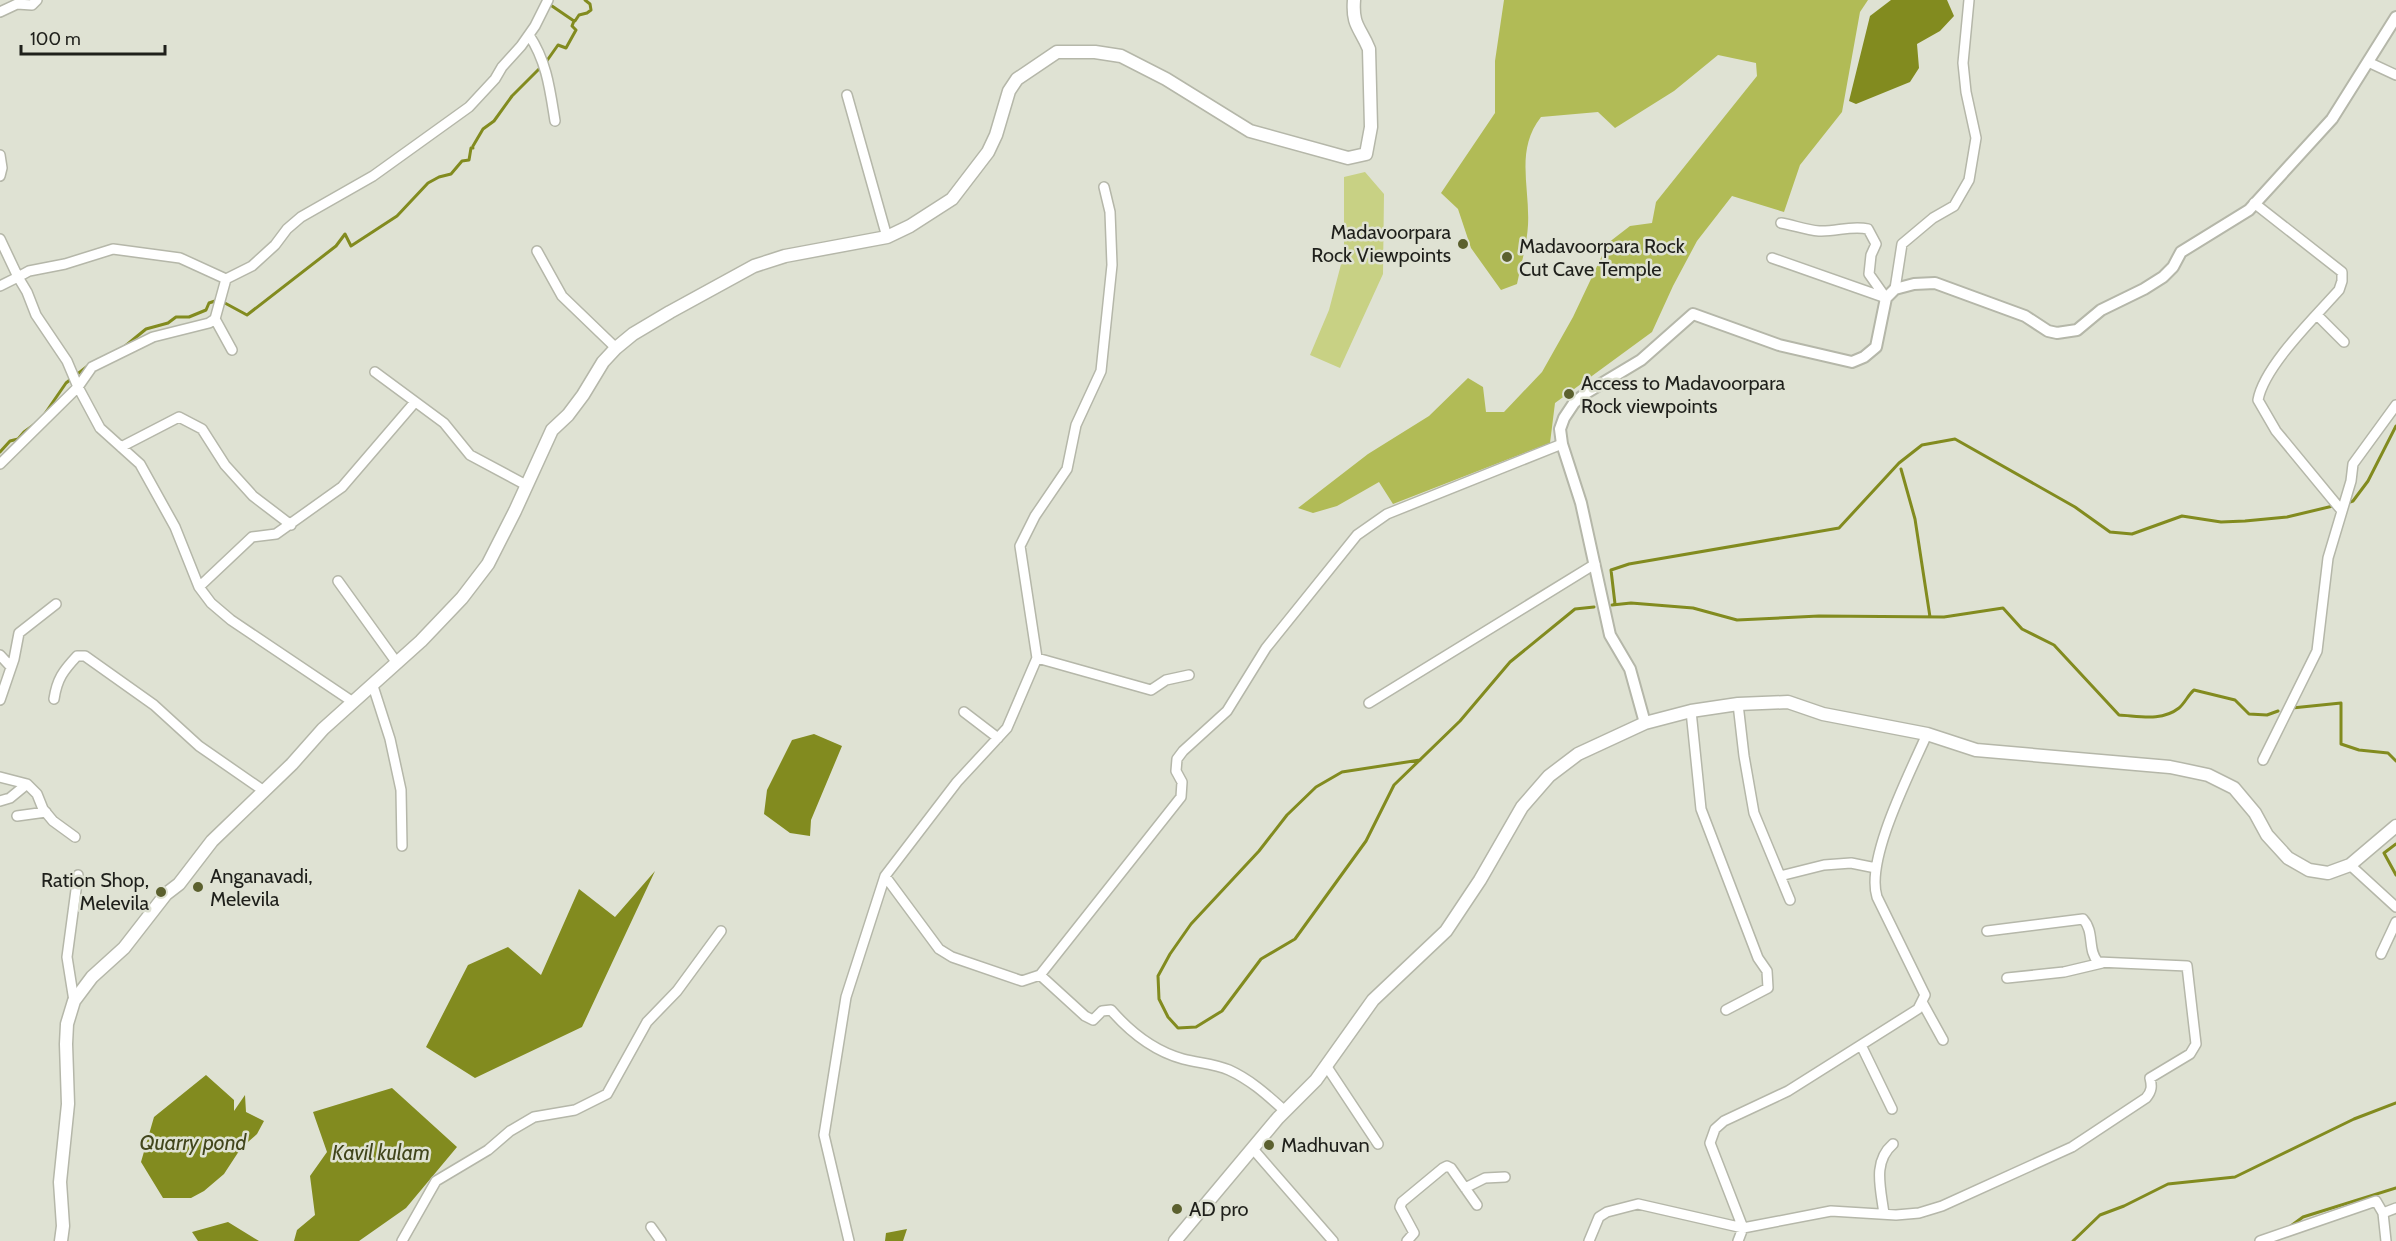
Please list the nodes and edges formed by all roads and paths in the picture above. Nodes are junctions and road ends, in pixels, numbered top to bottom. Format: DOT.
graph roads {
  1 [pos="37,0"];
  2 [pos="548,0"];
  3 [pos="1354,0"];
  4 [pos="1969,0"];
  5 [pos="0,12"];
  6 [pos="2396,17"];
  7 [pos="529,35"];
  8 [pos="2368,62"];
  9 [pos="2396,75"];
  10 [pos="847,95"];
  11 [pos="555,121"];
  12 [pos="0,155"];
  13 [pos="0,176"];
  14 [pos="1104,187"];
  15 [pos="2254,203"];
  16 [pos="1780,223"];
  17 [pos="887,237"];
  18 [pos="0,239"];
  19 [pos="537,251"];
  20 [pos="1772,258"];
  21 [pos="18,277"];
  22 [pos="226,279"];
  23 [pos="0,286"];
  24 [pos="1895,289"];
  25 [pos="1886,298"];
  26 [pos="2317,315"];
  27 [pos="215,319"];
  28 [pos="2344,342"];
  29 [pos="616,348"];
  30 [pos="232,350"];
  31 [pos="375,372"];
  32 [pos="78,387"];
  33 [pos="415,402"];
  34 [pos="2396,405"];
  35 [pos="1562,444"];
  36 [pos="121,447"];
  37 [pos="0,464"];
  38 [pos="526,485"];
  39 [pos="2342,511"];
  40 [pos="291,525"];
  41 [pos="1595,564"];
  42 [pos="338,581"];
  43 [pos="199,587"];
  44 [pos="56,604"];
  45 [pos="0,655"];
  46 [pos="1037,658"];
  47 [pos="397,663"];
  48 [pos="11,667"];
  49 [pos="1189,675"];
  50 [pos="372,686"];
  51 [pos="54,699"];
  52 [pos="0,700"];
  53 [pos="353,702"];
  54 [pos="1369,703"];
  55 [pos="1738,704"];
  56 [pos="1691,711"];
  57 [pos="964,712"];
  58 [pos="1645,723"];
  59 [pos="1927,734"];
  60 [pos="998,738"];
  61 [pos="2263,760"];
  62 [pos="0,777"];
  63 [pos="27,784"];
  64 [pos="264,790"];
  65 [pos="0,801"];
  66 [pos="46,812"];
  67 [pos="17,816"];
  68 [pos="2396,826"];
  69 [pos="75,837"];
  70 [pos="402,846"];
  71 [pos="2350,866"];
  72 [pos="1876,868"];
  73 [pos="78,875"];
  74 [pos="885,876"];
  75 [pos="1780,876"];
  76 [pos="1790,900"];
  77 [pos="2396,907"];
  78 [pos="2396,922"];
  79 [pos="722,931"];
  80 [pos="1987,931"];
  81 [pos="2381,954"];
  82 [pos="2104,963"];
  83 [pos="1040,975"];
  84 [pos="2007,978"];
  85 [pos="74,1001"];
  86 [pos="1922,1002"];
  87 [pos="1726,1010"];
  88 [pos="1943,1040"];
  89 [pos="1861,1045"];
  90 [pos="1327,1066"];
  91 [pos="1892,1109"];
  92 [pos="1285,1111"];
  93 [pos="1378,1144"];
  94 [pos="1893,1144"];
  95 [pos="1253,1149"];
  96 [pos="1505,1177"];
  97 [pos="1465,1188"];
  98 [pos="1477,1205"];
  99 [pos="2396,1208"];
  100 [pos="2384,1213"];
  101 [pos="1884,1214"];
  102 [pos="651,1227"];
  103 [pos="1743,1228"];
  104 [pos="61,1241"];
  105 [pos="402,1241"];
  106 [pos="661,1241"];
  107 [pos="849,1241"];
  108 [pos="1175,1241"];
  109 [pos="1333,1241"];
  110 [pos="1407,1241"];
  111 [pos="1589,1241"];
  112 [pos="1738,1241"];
  113 [pos="2260,1241"];
  114 [pos="2386,1241"];
  1 -- 5 [label="street"];
  2 -- 7 [label="street"];
  3 -- 17 [label="main road"];
  4 -- 24 [label="street"];
  6 -- 8 [label="street"];
  7 -- 11 [label="street"];
  7 -- 22 [label="street"];
  8 -- 9 [label="street"];
  8 -- 15 [label="street"];
  10 -- 17 [label="street"];
  12 -- 13 [label="street"];
  14 -- 46 [label="street"];
  15 -- 24 [label="street"];
  15 -- 26 [label="street"];
  16 -- 25 [label="street"];
  17 -- 29 [label="main road"];
  18 -- 21 [label="street"];
  19 -- 29 [label="street"];
  20 -- 25 [label="street"];
  21 -- 22 [label="street"];
  21 -- 23 [label="street"];
  21 -- 32 [label="street"];
  22 -- 27 [label="street"];
  24 -- 25 [label="street"];
  25 -- 35 [label="street"];
  26 -- 28 [label="street"];
  26 -- 39 [label="street"];
  27 -- 30 [label="street"];
  27 -- 32 [label="street"];
  29 -- 38 [label="main road"];
  31 -- 33 [label="street"];
  32 -- 36 [label="street"];
  32 -- 37 [label="street"];
  33 -- 38 [label="street"];
  33 -- 40 [label="street"];
  34 -- 39 [label="street"];
  35 -- 41 [label="street"];
  35 -- 83 [label="street"];
  36 -- 40 [label="street"];
  36 -- 43 [label="street"];
  38 -- 47 [label="main road"];
  39 -- 61 [label="street"];
  40 -- 43 [label="street"];
  41 -- 54 [label="street"];
  41 -- 58 [label="street"];
  42 -- 47 [label="street"];
  43 -- 53 [label="street"];
  44 -- 48 [label="street"];
  45 -- 48 [label="street"];
  46 -- 49 [label="street"];
  46 -- 60 [label="street"];
  47 -- 50 [label="main road"];
  48 -- 52 [label="street"];
  50 -- 53 [label="main road"];
  50 -- 70 [label="street"];
  51 -- 64 [label="street"];
  53 -- 64 [label="main road"];
  55 -- 56 [label="main road"];
  55 -- 59 [label="main road"];
  55 -- 75 [label="street"];
  56 -- 58 [label="main road"];
  56 -- 87 [label="street"];
  57 -- 60 [label="street"];
  58 -- 90 [label="main road"];
  59 -- 71 [label="main road"];
  59 -- 72 [label="street"];
  60 -- 74 [label="street"];
  62 -- 63 [label="street"];
  63 -- 65 [label="street"];
  63 -- 66 [label="street"];
  64 -- 85 [label="main road"];
  66 -- 67 [label="street"];
  66 -- 69 [label="street"];
  68 -- 71 [label="main road"];
  71 -- 77 [label="street"];
  72 -- 75 [label="street"];
  72 -- 86 [label="street"];
  73 -- 85 [label="street"];
  74 -- 83 [label="street"];
  74 -- 107 [label="street"];
  75 -- 76 [label="street"];
  78 -- 81 [label="street"];
  79 -- 105 [label="street"];
  80 -- 82 [label="street"];
  82 -- 84 [label="street"];
  82 -- 101 [label="street"];
  83 -- 92 [label="street"];
  85 -- 104 [label="main road"];
  86 -- 88 [label="street"];
  86 -- 89 [label="street"];
  89 -- 91 [label="street"];
  89 -- 103 [label="street"];
  90 -- 92 [label="main road"];
  90 -- 93 [label="street"];
  92 -- 95 [label="main road"];
  94 -- 101 [label="street"];
  95 -- 108 [label="main road"];
  95 -- 109 [label="street"];
  96 -- 97 [label="street"];
  97 -- 98 [label="street"];
  97 -- 110 [label="street"];
  99 -- 100 [label="street"];
  100 -- 113 [label="street"];
  100 -- 114 [label="street"];
  101 -- 103 [label="street"];
  102 -- 106 [label="street"];
  103 -- 111 [label="street"];
  103 -- 112 [label="street"];
}
